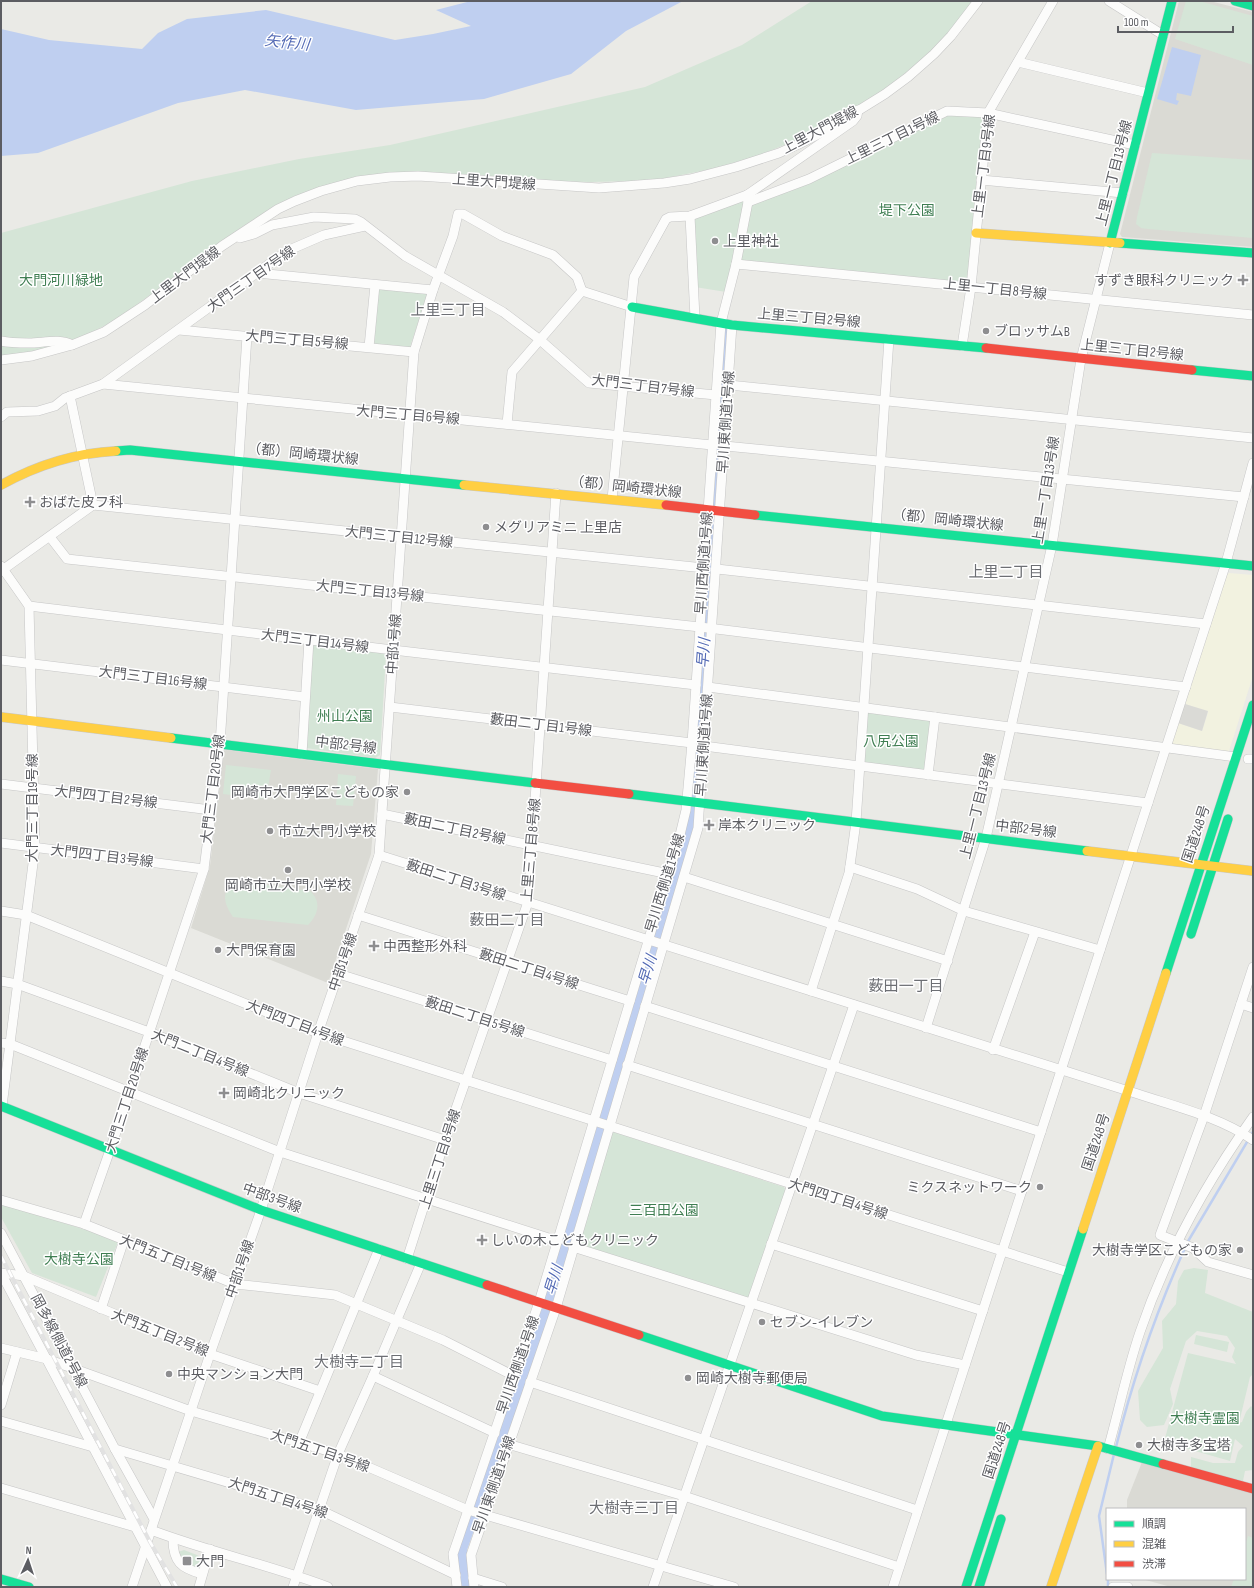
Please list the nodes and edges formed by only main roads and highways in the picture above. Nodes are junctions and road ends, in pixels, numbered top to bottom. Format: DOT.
graph roads {
  1 [pos="1172,1"];
  2 [pos="1235,1"];
  3 [pos="1253,6"];
  4 [pos="976,233"];
  5 [pos="1110,243"];
  6 [pos="1253,253"];
  7 [pos="632,307"];
  8 [pos="1253,376"];
  9 [pos="1,485"];
  10 [pos="1253,566"];
  11 [pos="1253,706"];
  12 [pos="1,717"];
  13 [pos="1251,748"];
  14 [pos="1249,761"];
  15 [pos="1232,809"];
  16 [pos="1201,865"];
  17 [pos="1213,866"];
  18 [pos="1253,871"];
  19 [pos="1189,940"];
  20 [pos="2,1106"];
  21 [pos="1016,1435"];
  22 [pos="1098,1446"];
  23 [pos="1253,1489"];
  24 [pos="1003,1512"];
  25 [pos="1,1579"];
  26 [pos="29,1587"];
  27 [pos="966,1587"];
  28 [pos="979,1587"];
  29 [pos="1051,1587"];
  1 -- 5 [label="main road, 上里一丁目13号線"];
  2 -- 3 [label="main road"];
  4 -- 5 [label="main road"];
  5 -- 6 [label="main road"];
  7 -- 8 [label="main road, 上里三丁目2号線"];
  9 -- 10 [label="main road, （都）岡崎環状線"];
  11 -- 16 [label="main road, 国道248号"];
  12 -- 16 [label="main road, 中部2号線"];
  13 -- 14 [label="main road"];
  15 -- 17 [label="main road, 国道248号"];
  16 -- 17 [label="main road, 中部2号線"];
  16 -- 21 [label="main road, 国道248号"];
  17 -- 18 [label="main road, 中部2号線"];
  17 -- 19 [label="main road, 国道248号"];
  20 -- 21 [label="main road, 中部3号線"];
  21 -- 22 [label="main road, 中部3号線"];
  21 -- 27 [label="main road, 国道248号"];
  22 -- 23 [label="main road, 中部3号線"];
  22 -- 29 [label="main road"];
  24 -- 28 [label="main road"];
  25 -- 26 [label="main road"];
}
